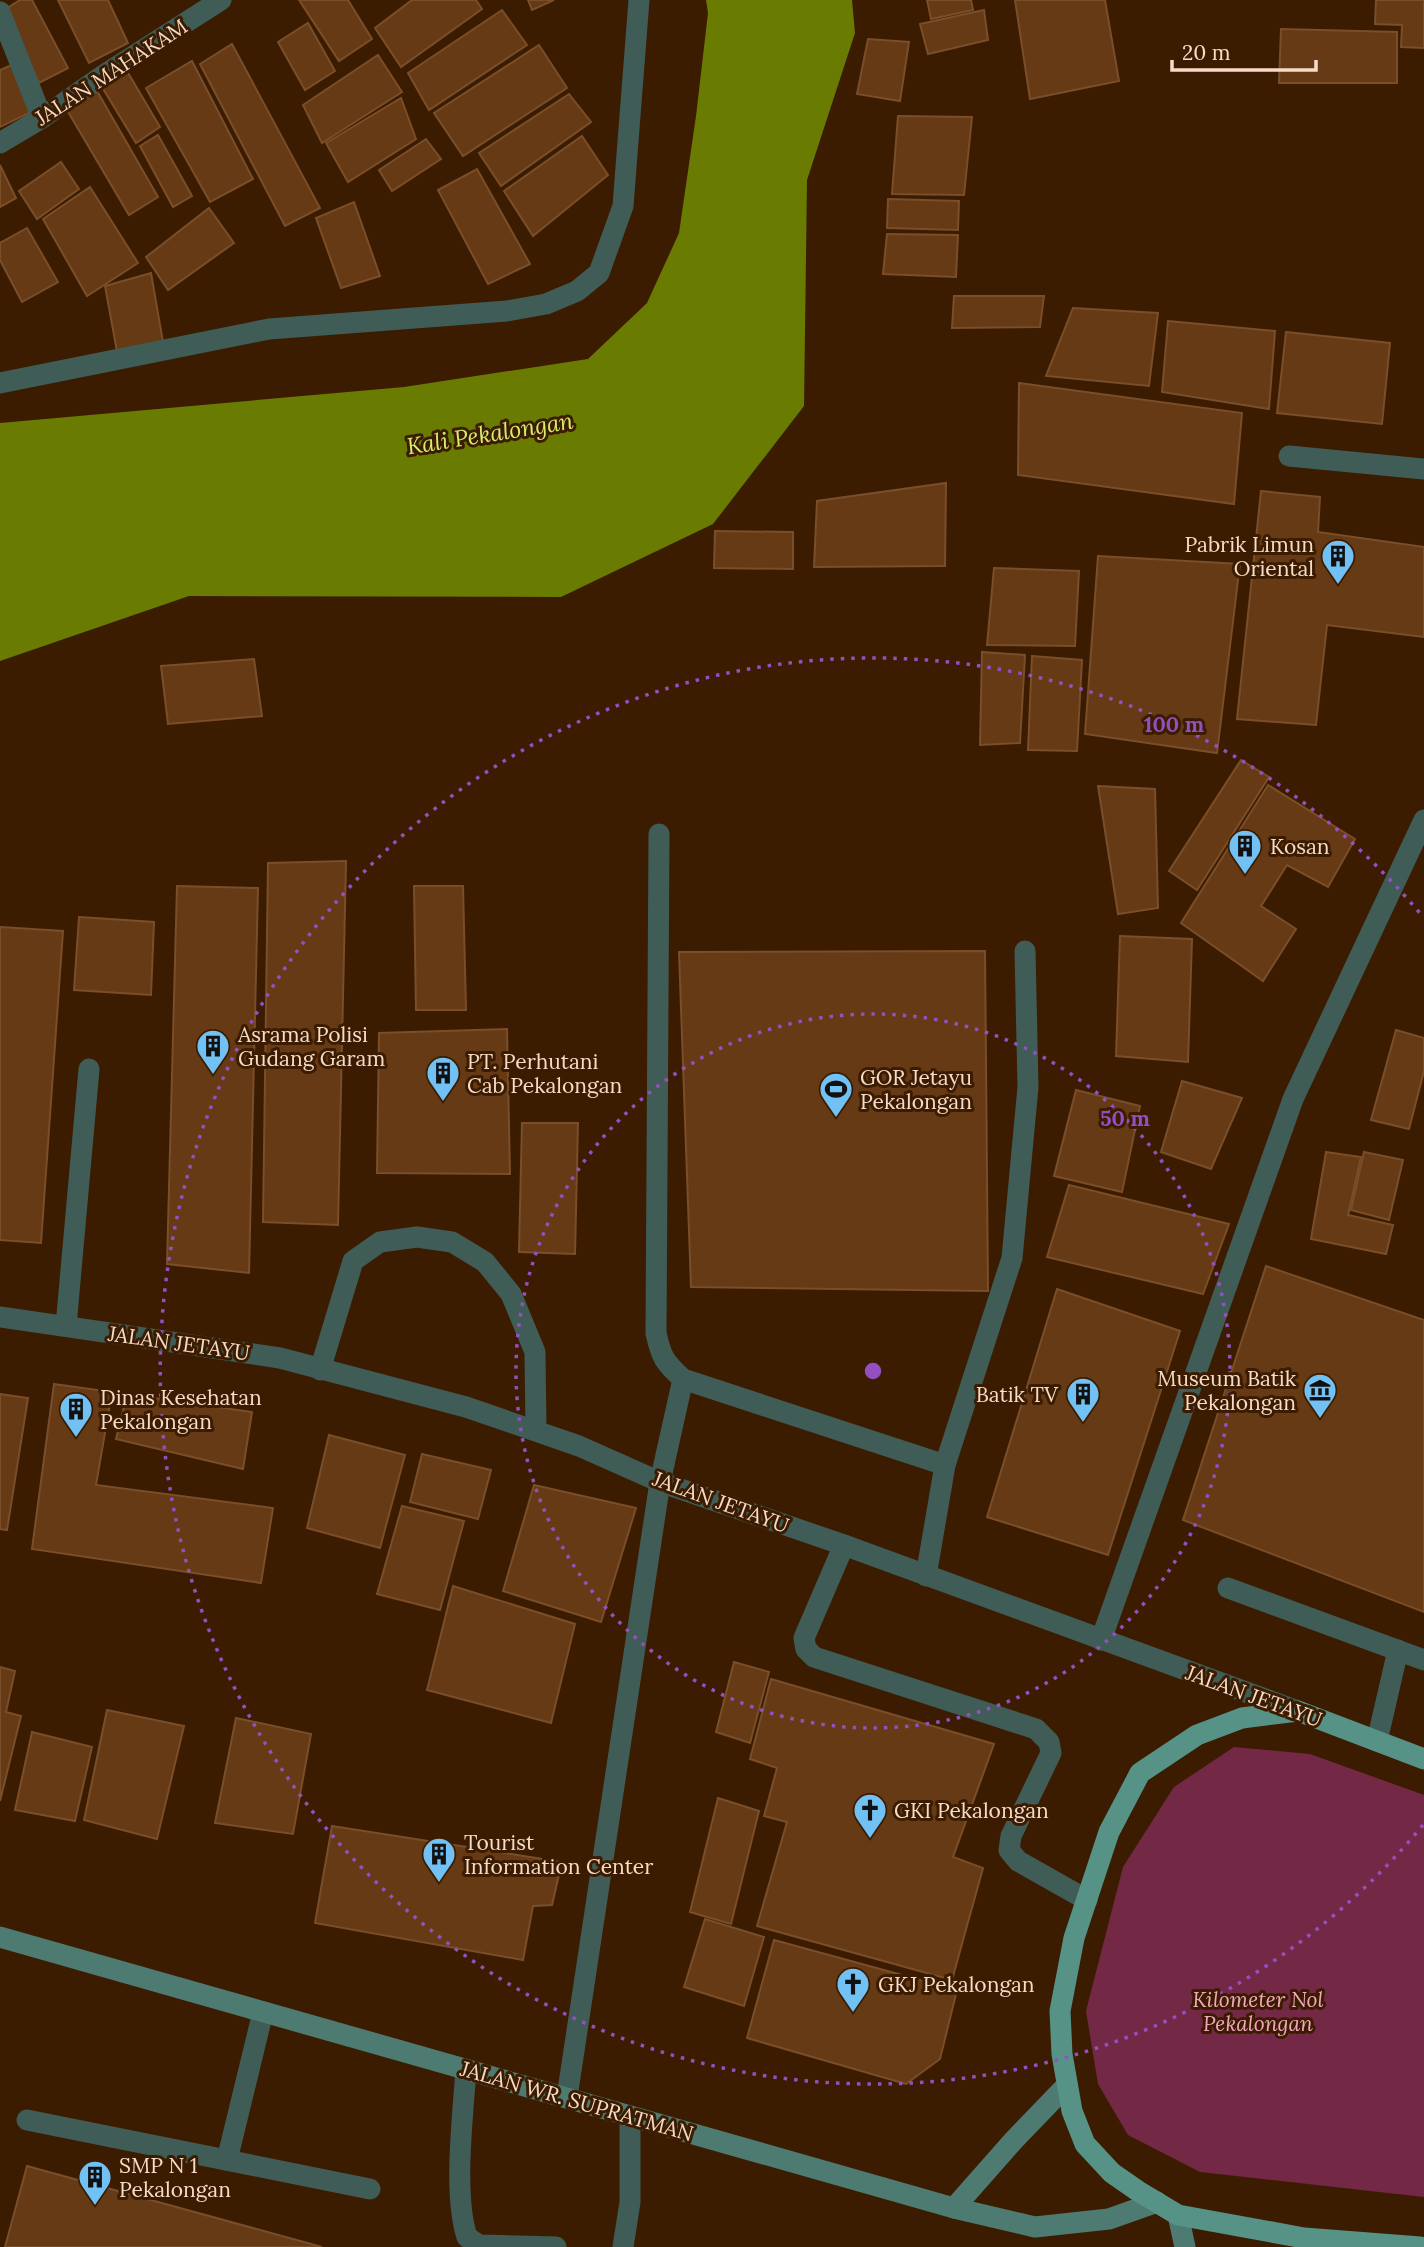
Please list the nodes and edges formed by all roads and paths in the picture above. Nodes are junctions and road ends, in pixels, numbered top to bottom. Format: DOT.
graph roads {
  1 [pos="221,0"];
  2 [pos="639,0"];
  3 [pos="0,12"];
  4 [pos="42,118"];
  5 [pos="0,143"];
  6 [pos="0,383"];
  7 [pos="1290,456"];
  8 [pos="1424,469"];
  9 [pos="1424,820"];
  10 [pos="659,834"];
  11 [pos="1025,951"];
  12 [pos="89,1069"];
  13 [pos="0,1317"];
  14 [pos="66,1326"];
  15 [pos="320,1370"];
  16 [pos="683,1378"];
  17 [pos="536,1430"];
  18 [pos="945,1465"];
  19 [pos="660,1482"];
  20 [pos="844,1545"];
  21 [pos="926,1576"];
  22 [pos="1228,1588"];
  23 [pos="1101,1640"];
  24 [pos="1398,1650"];
  25 [pos="1424,1660"];
  26 [pos="1298,1711"];
  27 [pos="1377,1741"];
  28 [pos="1424,1759"];
  29 [pos="1087,1900"];
  30 [pos="0,1937"];
  31 [pos="263,2012"];
  32 [pos="466,2069"];
  33 [pos="1067,2085"];
  34 [pos="567,2097"];
  35 [pos="630,2116"];
  36 [pos="27,2120"];
  37 [pos="227,2160"];
  38 [pos="370,2189"];
  39 [pos="1157,2202"];
  40 [pos="954,2208"];
  41 [pos="1178,2215"];
  42 [pos="556,2247"];
  43 [pos="623,2247"];
  44 [pos="1185,2247"];
  45 [pos="1420,2247"];
  1 -- 4 [label="street, JALAN MAHAKAM"];
  2 -- 6 [label="street"];
  3 -- 4 [label="street"];
  4 -- 5 [label="street, JALAN MAHAKAM"];
  7 -- 8 [label="street"];
  9 -- 23 [label="street"];
  10 -- 16 [label="street"];
  11 -- 18 [label="street"];
  12 -- 14 [label="street"];
  13 -- 14 [label="street, JALAN JETAYU"];
  14 -- 15 [label="street, JALAN JETAYU"];
  15 -- 17 [label="street, JALAN JETAYU"];
  15 -- 17 [label="street"];
  16 -- 18 [label="street"];
  16 -- 19 [label="street"];
  17 -- 19 [label="street, JALAN JETAYU"];
  18 -- 21 [label="street"];
  19 -- 20 [label="street, JALAN JETAYU"];
  19 -- 34 [label="street"];
  20 -- 21 [label="street, JALAN JETAYU"];
  20 -- 29 [label="street"];
  21 -- 23 [label="street, JALAN JETAYU"];
  22 -- 24 [label="street"];
  23 -- 26 [label="street, JALAN JETAYU"];
  24 -- 25 [label="street"];
  24 -- 27 [label="street"];
  26 -- 27 [label="main road, JALAN JETAYU"];
  26 -- 29 [label="main road"];
  27 -- 28 [label="main road, JALAN JETAYU"];
  29 -- 33 [label="main road"];
  30 -- 31 [label="street, JALAN WR. SUPRATMAN"];
  31 -- 32 [label="street, JALAN WR. SUPRATMAN"];
  31 -- 37 [label="street"];
  32 -- 34 [label="street, JALAN WR. SUPRATMAN"];
  32 -- 42 [label="street"];
  33 -- 39 [label="main road"];
  33 -- 40 [label="street"];
  34 -- 35 [label="street, JALAN WR. SUPRATMAN"];
  35 -- 40 [label="street, JALAN WR. SUPRATMAN"];
  35 -- 43 [label="street"];
  36 -- 37 [label="street"];
  37 -- 38 [label="street"];
  39 -- 40 [label="street, JALAN WR. SUPRATMAN"];
  39 -- 41 [label="main road"];
  41 -- 44 [label="street"];
  41 -- 45 [label="main road"];
}
